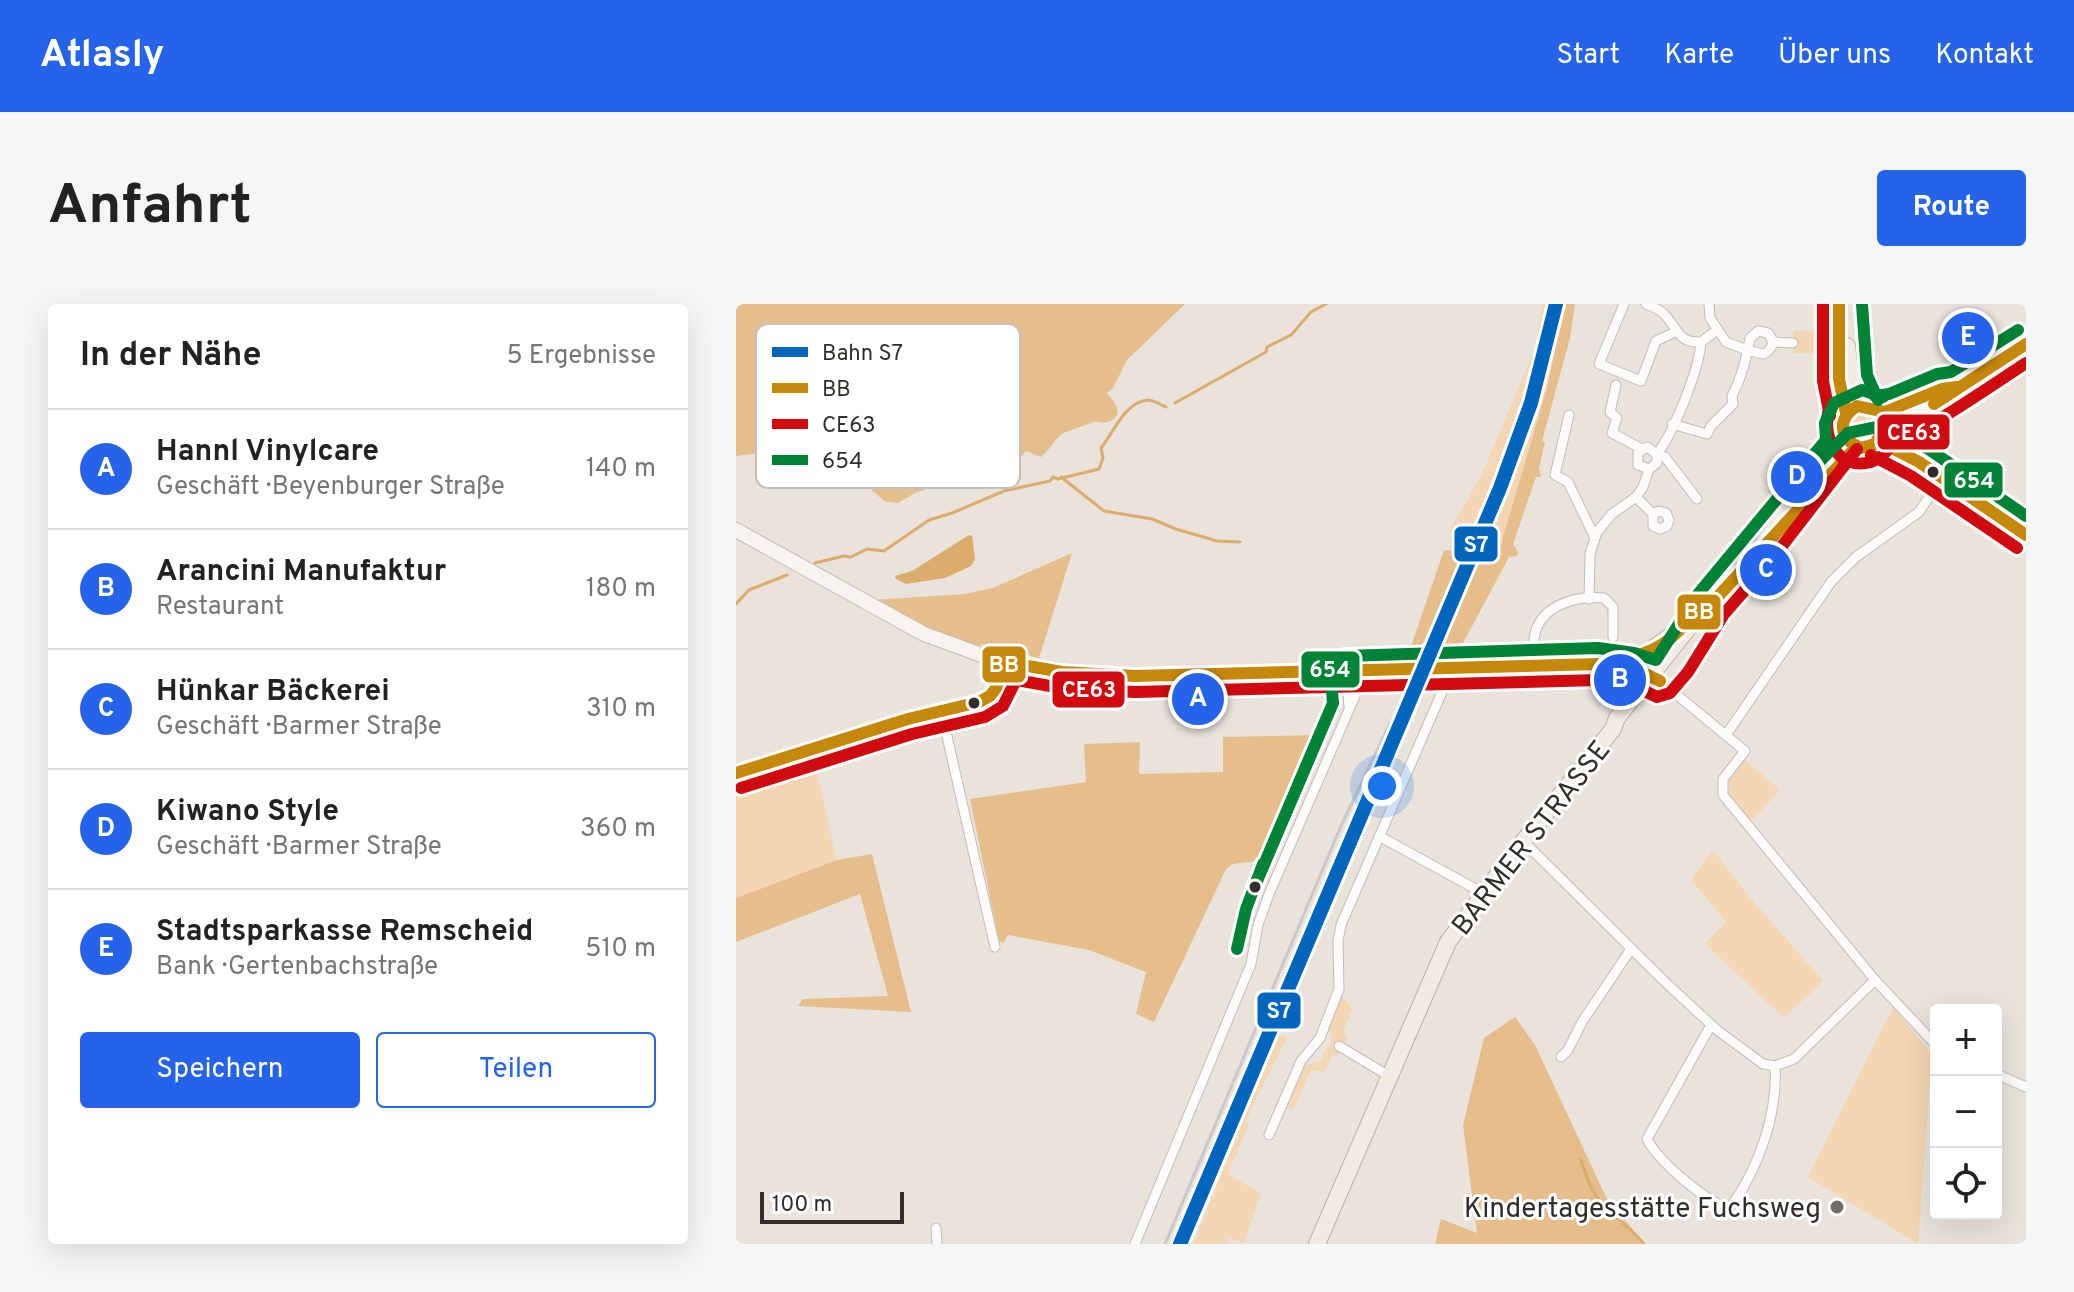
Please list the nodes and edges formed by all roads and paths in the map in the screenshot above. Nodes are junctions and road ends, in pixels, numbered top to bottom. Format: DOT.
graph roads {
  1 [pos="1624,304"];
  2 [pos="1646,304"];
  3 [pos="1709,304"];
  4 [pos="1839,304"];
  5 [pos="1846,304"];
  6 [pos="1716,331"];
  7 [pos="1675,332"];
  8 [pos="1701,342"];
  9 [pos="1773,342"];
  10 [pos="1793,343"];
  11 [pos="2026,344"];
  12 [pos="1749,348"];
  13 [pos="1616,385"];
  14 [pos="1957,387"];
  15 [pos="1870,409"];
  16 [pos="1846,413"];
  17 [pos="1569,415"];
  18 [pos="1672,424"];
  19 [pos="1880,435"];
  20 [pos="1850,443"];
  21 [pos="1642,449"];
  22 [pos="1657,454"];
  23 [pos="1649,469"];
  24 [pos="1941,479"];
  25 [pos="1636,497"];
  26 [pos="1697,499"];
  27 [pos="1653,514"];
  28 [pos="736,530"];
  29 [pos="2026,535"];
  30 [pos="1595,538"];
  31 [pos="1589,599"];
  32 [pos="1708,606"];
  33 [pos="1613,637"];
  34 [pos="1628,659"];
  35 [pos="1005,662"];
  36 [pos="1608,664"];
  37 [pos="1534,665"];
  38 [pos="1025,666"];
  39 [pos="1446,670"];
  40 [pos="1354,672"];
  41 [pos="1656,678"];
  42 [pos="979,702"];
  43 [pos="941,710"];
  44 [pos="1726,735"];
  45 [pos="736,773"];
  46 [pos="1379,836"];
  47 [pos="1523,841"];
  48 [pos="1483,893"];
  49 [pos="995,947"];
  50 [pos="1631,949"];
  51 [pos="1875,980"];
  52 [pos="1711,1025"];
  53 [pos="1930,1039"];
  54 [pos="1339,1046"];
  55 [pos="1561,1057"];
  56 [pos="1775,1066"];
  57 [pos="1389,1076"];
  58 [pos="2001,1076"];
  59 [pos="2026,1087"];
  60 [pos="1269,1135"];
  61 [pos="936,1228"];
  62 [pos="937,1244"];
  63 [pos="1135,1244"];
  64 [pos="1317,1244"];
  1 -- 7 [label="street"];
  2 -- 7 [label="street"];
  3 -- 6 [label="street"];
  4 -- 16 [label="main road"];
  5 -- 15 [label="main road"];
  6 -- 8 [label="street"];
  6 -- 12 [label="street"];
  7 -- 8 [label="street"];
  8 -- 18 [label="street"];
  9 -- 10 [label="street"];
  9 -- 12 [label="street"];
  9 -- 12 [label="street"];
  11 -- 14 [label="main road"];
  12 -- 18 [label="street"];
  13 -- 21 [label="street"];
  14 -- 15 [label="main road"];
  14 -- 19 [label="main road"];
  15 -- 16 [label="main road"];
  15 -- 19 [label="main road"];
  16 -- 20 [label="main road"];
  17 -- 30 [label="street"];
  18 -- 22 [label="street"];
  19 -- 20 [label="main road"];
  19 -- 24 [label="street"];
  20 -- 32 [label="main road, BARMER STRASSE"];
  21 -- 22 [label="street"];
  21 -- 23 [label="street"];
  22 -- 23 [label="street"];
  22 -- 26 [label="street"];
  23 -- 25 [label="street"];
  24 -- 29 [label="street"];
  24 -- 44 [label="street"];
  25 -- 27 [label="street"];
  25 -- 30 [label="street"];
  28 -- 35 [label="main road"];
  30 -- 31 [label="street"];
  31 -- 33 [label="street"];
  31 -- 37 [label="street"];
  32 -- 34 [label="main road"];
  32 -- 41 [label="main road, BARMER STRASSE"];
  34 -- 36 [label="main road"];
  34 -- 41 [label="main road"];
  35 -- 38 [label="main road"];
  35 -- 42 [label="street"];
  36 -- 37 [label="main road"];
  36 -- 41 [label="main road"];
  37 -- 39 [label="main road"];
  38 -- 40 [label="main road"];
  38 -- 42 [label="street"];
  39 -- 40 [label="main road"];
  39 -- 46 [label="street"];
  40 -- 63 [label="street"];
  41 -- 44 [label="street"];
  41 -- 47 [label="main road, BARMER STRASSE"];
  42 -- 43 [label="street"];
  43 -- 45 [label="street"];
  43 -- 49 [label="street"];
  44 -- 51 [label="street"];
  46 -- 48 [label="street"];
  46 -- 60 [label="street"];
  47 -- 48 [label="main road, BARMER STRASSE"];
  47 -- 50 [label="street"];
  48 -- 57 [label="main road, BARMER STRASSE"];
  50 -- 52 [label="street"];
  50 -- 55 [label="street"];
  51 -- 53 [label="street"];
  51 -- 56 [label="street"];
  52 -- 56 [label="street"];
  52 -- 56 [label="street"];
  54 -- 57 [label="street"];
  57 -- 64 [label="main road, BARMER STRASSE"];
  58 -- 59 [label="street"];
  61 -- 62 [label="street"];
}
